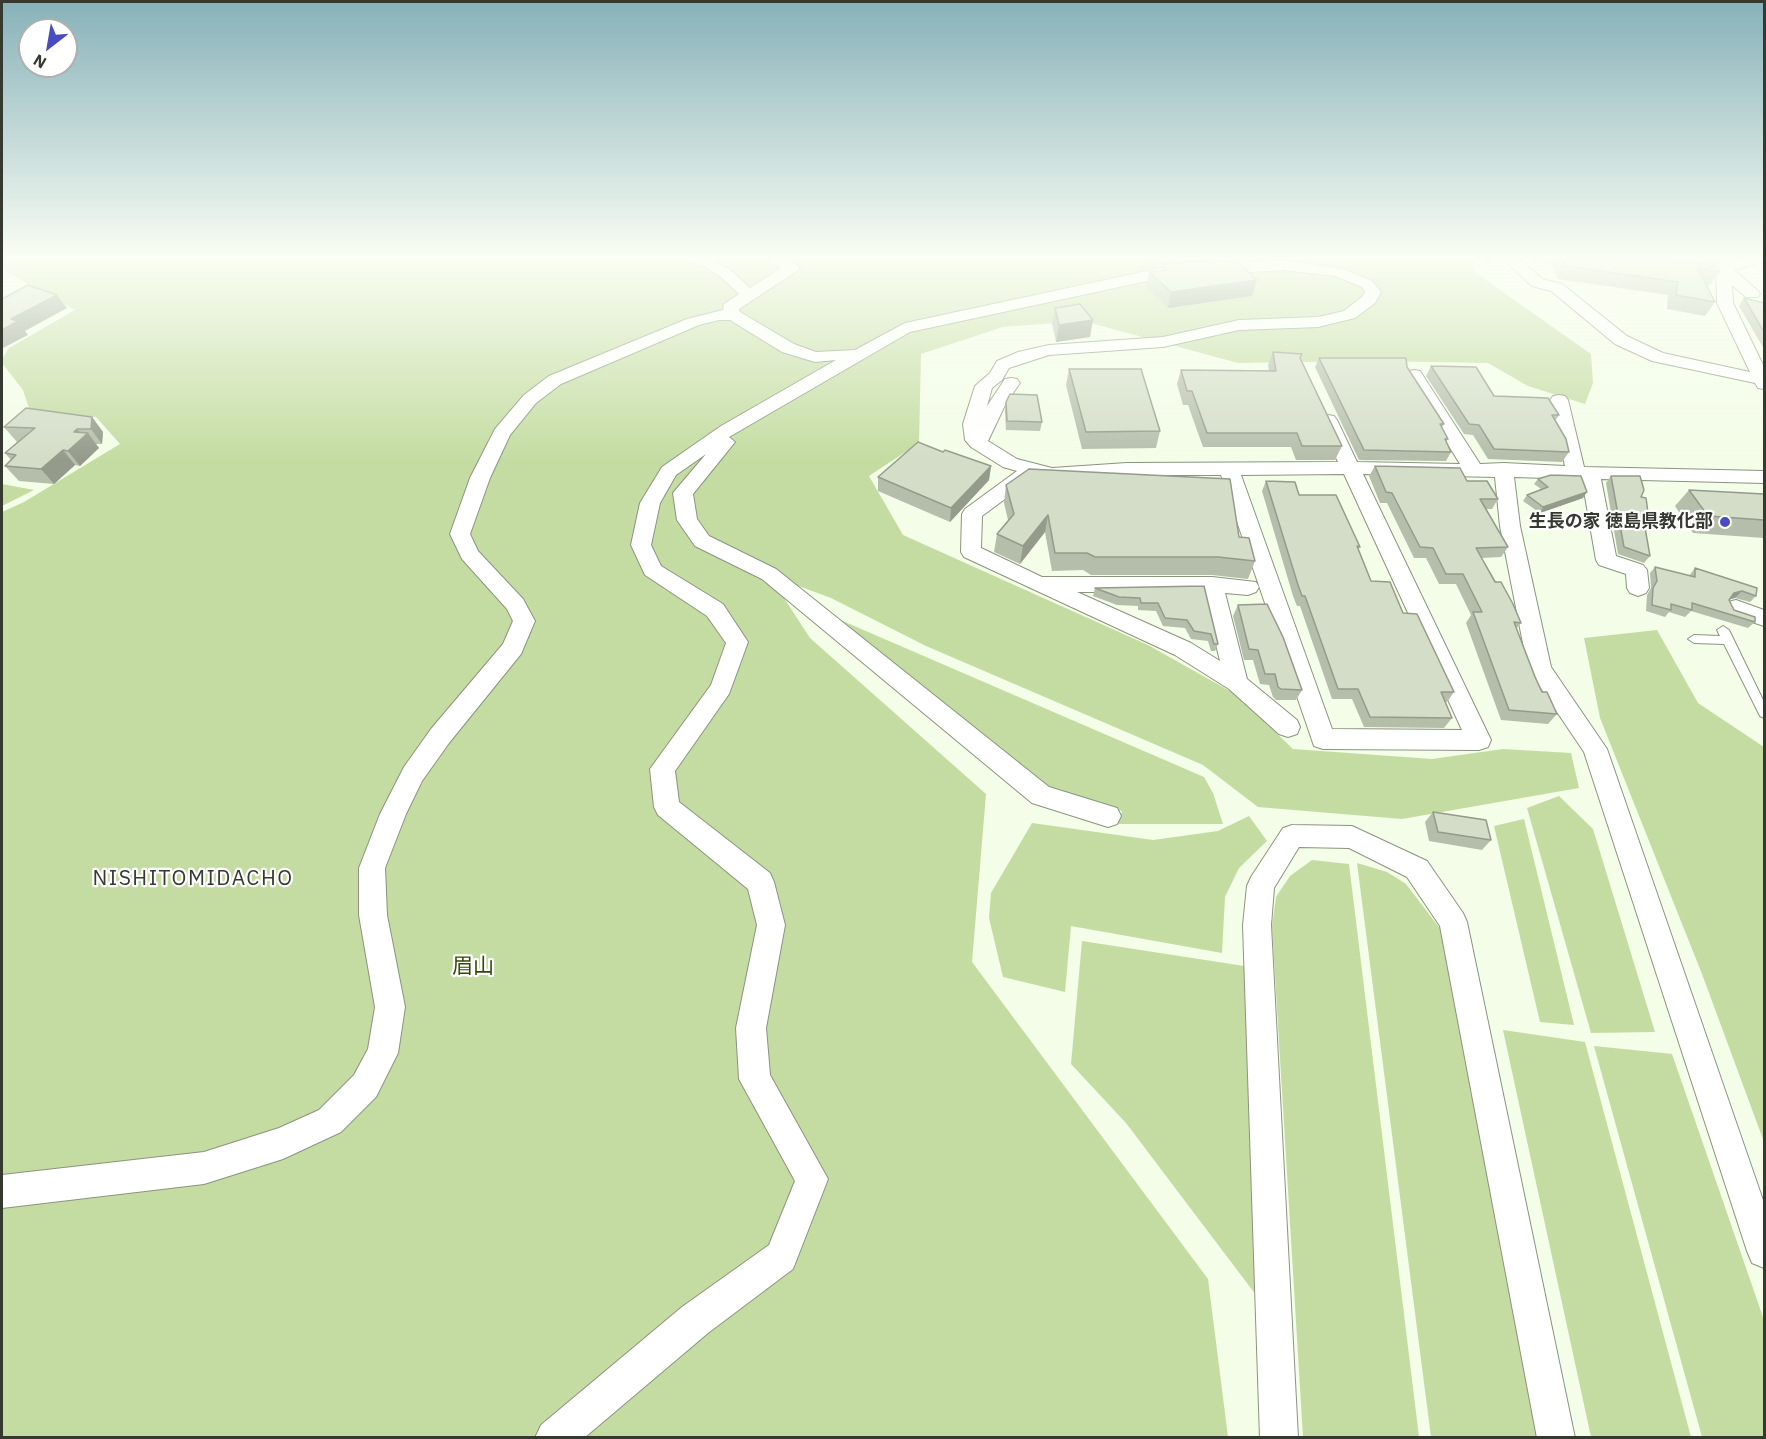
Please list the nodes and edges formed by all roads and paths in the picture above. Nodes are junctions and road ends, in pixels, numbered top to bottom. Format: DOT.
graph roads {
  1 [pos="683,326"];
  2 [pos="751,326"];
  3 [pos="914,326"];
  4 [pos="1238,326"];
  5 [pos="1604,326"];
  6 [pos="1736,326"];
  7 [pos="859,354"];
  8 [pos="1414,375"];
  9 [pos="1764,382"];
  10 [pos="1011,383"];
  11 [pos="1559,400"];
  12 [pos="1320,404"];
  13 [pos="750,418"];
  14 [pos="978,442"];
  15 [pos="1229,469"];
  16 [pos="1350,469"];
  17 [pos="1473,469"];
  18 [pos="1504,469"];
  19 [pos="1031,470"];
  20 [pos="1583,472"];
  21 [pos="1764,477"];
  22 [pos="1039,584"];
  23 [pos="1212,585"];
  24 [pos="1248,587"];
  25 [pos="1638,588"];
  26 [pos="1736,608"];
  27 [pos="1764,618"];
  28 [pos="1694,639"];
  29 [pos="1237,683"];
  30 [pos="1764,712"];
  31 [pos="1288,727"];
  32 [pos="1108,816"];
  33 [pos="2,1192"];
  34 [pos="1764,1251"];
  35 [pos="554,1437"];
  36 [pos="1279,1437"];
  37 [pos="1557,1437"];
  1 -- 33 [label="street"];
  2 -- 7 [label="street"];
  3 -- 7 [label="street"];
  4 -- 14 [label="street"];
  5 -- 9 [label="street"];
  6 -- 9 [label="street"];
  7 -- 13 [label="street"];
  8 -- 17 [label="street"];
  10 -- 14 [label="street"];
  11 -- 20 [label="street"];
  12 -- 16 [label="street"];
  13 -- 32 [label="street"];
  13 -- 35 [label="street"];
  14 -- 19 [label="street"];
  15 -- 16 [label="street"];
  15 -- 16 [label="street"];
  15 -- 19 [label="street"];
  16 -- 17 [label="street"];
  17 -- 18 [label="street"];
  18 -- 20 [label="street"];
  18 -- 34 [label="street"];
  19 -- 22 [label="street"];
  20 -- 21 [label="street"];
  20 -- 25 [label="street"];
  22 -- 23 [label="street"];
  22 -- 29 [label="street"];
  23 -- 24 [label="street"];
  23 -- 29 [label="street"];
  26 -- 27 [label="street"];
  28 -- 30 [label="lane"];
  29 -- 31 [label="street"];
  36 -- 37 [label="street"];
}
